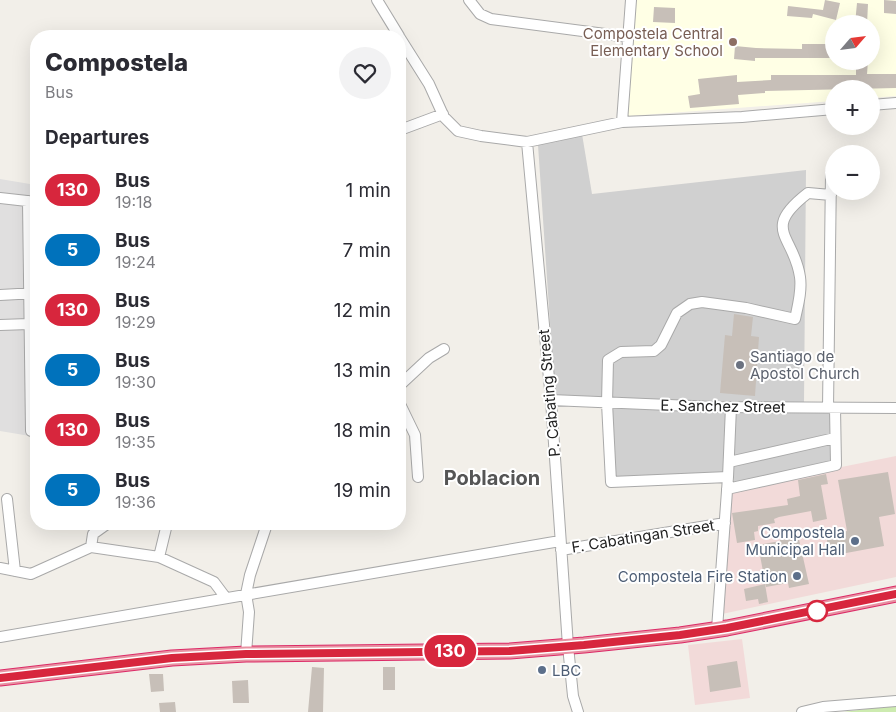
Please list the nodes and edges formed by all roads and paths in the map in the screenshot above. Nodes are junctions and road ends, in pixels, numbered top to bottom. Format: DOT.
graph roads {
  1 [pos="377,0"];
  2 [pos="469,0"];
  3 [pos="631,0"];
  4 [pos="396,30"];
  5 [pos="628,37"];
  6 [pos="406,47"];
  7 [pos="896,103"];
  8 [pos="880,104"];
  9 [pos="825,110"];
  10 [pos="443,114"];
  11 [pos="622,122"];
  12 [pos="406,128"];
  13 [pos="527,142"];
  14 [pos="825,194"];
  15 [pos="0,198"];
  16 [pos="831,200"];
  17 [pos="30,201"];
  18 [pos="30,293"];
  19 [pos="0,295"];
  20 [pos="30,314"];
  21 [pos="29,324"];
  22 [pos="0,325"];
  23 [pos="444,349"];
  24 [pos="30,378"];
  25 [pos="406,379"];
  26 [pos="551,400"];
  27 [pos="607,403"];
  28 [pos="731,407"];
  29 [pos="832,408"];
  30 [pos="896,408"];
  31 [pos="406,416"];
  32 [pos="835,438"];
  33 [pos="729,462"];
  34 [pos="728,477"];
  35 [pos="418,478"];
  36 [pos="727,489"];
  37 [pos="7,500"];
  38 [pos="725,523"];
  39 [pos="99,530"];
  40 [pos="166,530"];
  41 [pos="265,530"];
  42 [pos="560,545"];
  43 [pos="90,546"];
  44 [pos="160,557"];
  45 [pos="0,568"];
  46 [pos="15,571"];
  47 [pos="246,594"];
  48 [pos="896,594"];
  49 [pos="226,598"];
  50 [pos="717,630"];
  51 [pos="0,637"];
  52 [pos="568,646"];
  53 [pos="246,654"];
  54 [pos="0,678"];
  55 [pos="896,702"];
  56 [pos="578,712"];
  57 [pos="802,712"];
  1 -- 4 [label="street"];
  2 -- 5 [label="street"];
  3 -- 5 [label="street"];
  5 -- 11 [label="street"];
  6 -- 10 [label="street"];
  7 -- 8 [label="street"];
  9 -- 11 [label="street"];
  10 -- 12 [label="street"];
  10 -- 13 [label="street"];
  11 -- 13 [label="street"];
  13 -- 26 [label="street, P. Cabating Street"];
  14 -- 27 [label="street"];
  15 -- 17 [label="street"];
  16 -- 29 [label="street"];
  18 -- 19 [label="street"];
  20 -- 21 [label="street"];
  21 -- 22 [label="street"];
  21 -- 24 [label="street"];
  23 -- 25 [label="street"];
  26 -- 27 [label="street, E. Sanchez Street"];
  26 -- 42 [label="street, P. Cabating Street"];
  27 -- 28 [label="street, E. Sanchez Street"];
  27 -- 34 [label="street"];
  28 -- 29 [label="street, E. Sanchez Street"];
  28 -- 33 [label="street"];
  29 -- 30 [label="street, E. Sanchez Street"];
  29 -- 32 [label="street"];
  31 -- 35 [label="street"];
  32 -- 33 [label="street"];
  32 -- 36 [label="street"];
  33 -- 34 [label="street"];
  34 -- 36 [label="street"];
  36 -- 38 [label="street"];
  37 -- 46 [label="street"];
  38 -- 42 [label="street, F. Cabatingan Street"];
  38 -- 50 [label="street"];
  39 -- 43 [label="street"];
  40 -- 44 [label="street"];
  41 -- 47 [label="street"];
  42 -- 47 [label="street, F. Cabatingan Street"];
  42 -- 52 [label="street, P. Cabating Street"];
  43 -- 44 [label="street"];
  43 -- 46 [label="street"];
  44 -- 49 [label="street"];
  45 -- 46 [label="street"];
  47 -- 49 [label="street, F. Cabatingan Street"];
  47 -- 53 [label="street"];
  48 -- 50 [label="highway"];
  49 -- 51 [label="street, F. Cabatingan Street"];
  50 -- 52 [label="highway"];
  52 -- 53 [label="highway"];
  52 -- 56 [label="street, P. Cabating Street"];
  53 -- 54 [label="highway"];
  55 -- 57 [label="street"];
}
